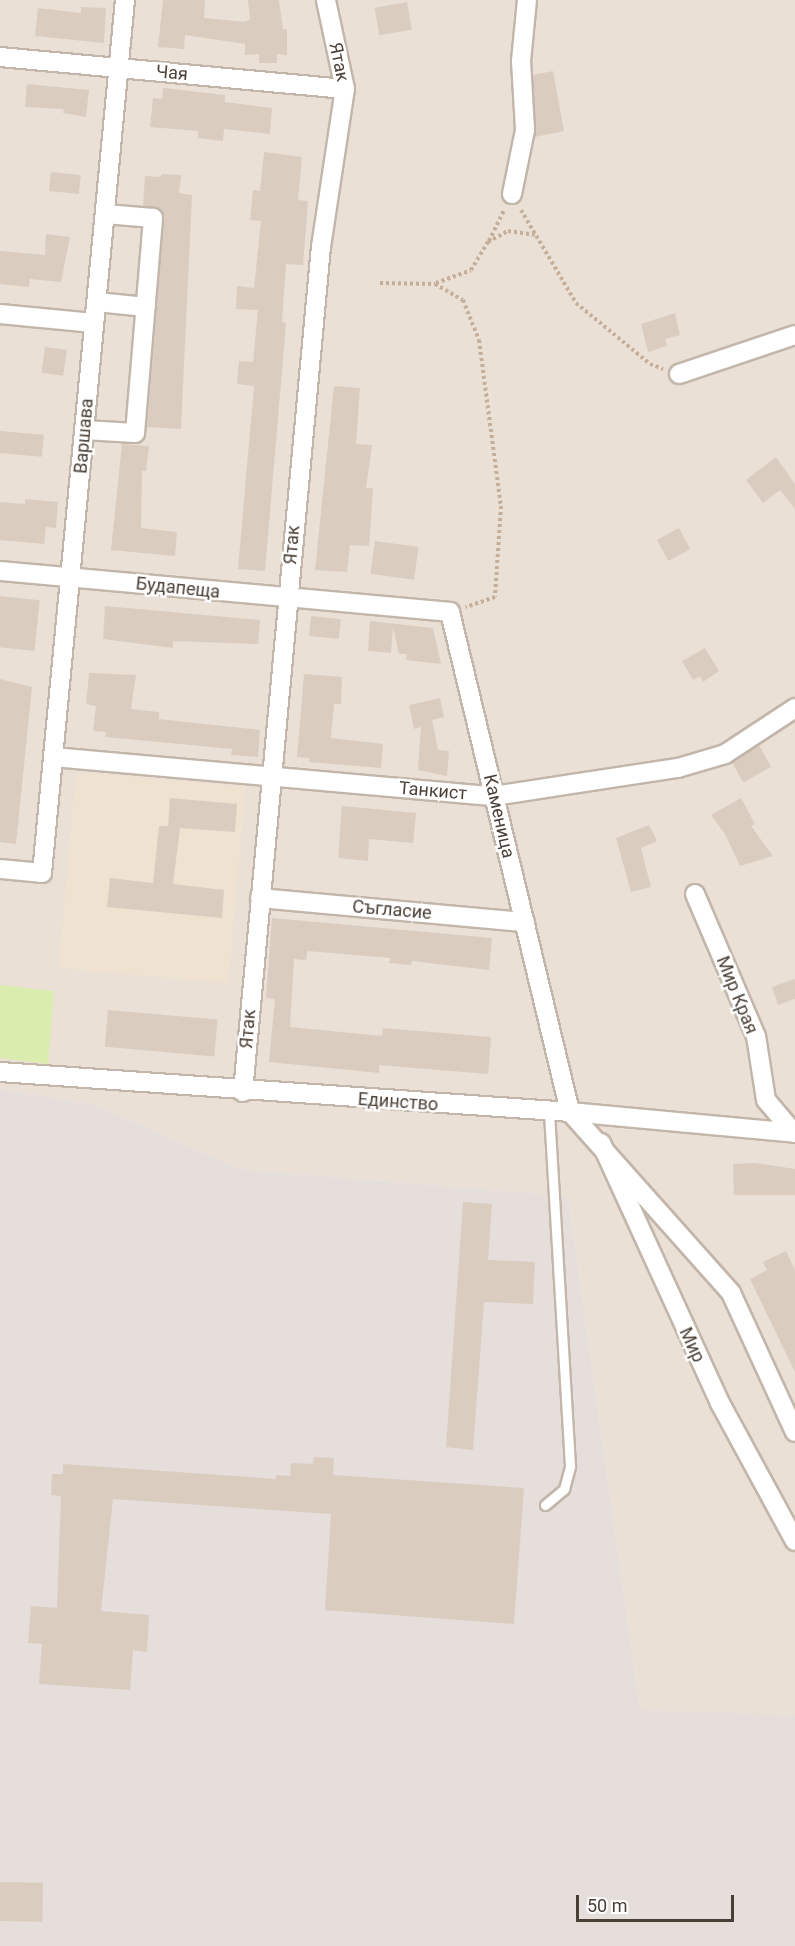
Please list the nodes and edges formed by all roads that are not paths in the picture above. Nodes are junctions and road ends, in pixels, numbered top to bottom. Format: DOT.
graph roads {
  1 [pos="125,0"];
  2 [pos="326,0"];
  3 [pos="527,0"];
  4 [pos="0,57"];
  5 [pos="118,68"];
  6 [pos="345,89"];
  7 [pos="512,194"];
  8 [pos="105,214"];
  9 [pos="97,302"];
  10 [pos="146,306"];
  11 [pos="0,314"];
  12 [pos="94,322"];
  13 [pos="795,335"];
  14 [pos="679,375"];
  15 [pos="84,430"];
  16 [pos="0,571"];
  17 [pos="71,578"];
  18 [pos="287,599"];
  19 [pos="450,612"];
  20 [pos="795,708"];
  21 [pos="53,757"];
  22 [pos="271,777"];
  23 [pos="494,796"];
  24 [pos="0,869"];
  25 [pos="695,894"];
  26 [pos="260,898"];
  27 [pos="525,922"];
  28 [pos="0,1072"];
  29 [pos="243,1092"];
  30 [pos="766,1100"];
  31 [pos="549,1111"];
  32 [pos="570,1112"];
  33 [pos="752,1131"];
  34 [pos="794,1133"];
  35 [pos="601,1143"];
  36 [pos="795,1432"];
  37 [pos="545,1505"];
  38 [pos="795,1541"];
  1 -- 5 [label="street, Варшава"];
  2 -- 6 [label="street, Ятак"];
  3 -- 7 [label="street"];
  4 -- 5 [label="street, Чая"];
  5 -- 6 [label="street, Чая"];
  5 -- 8 [label="street, Варшава"];
  6 -- 18 [label="street, Ятак"];
  8 -- 9 [label="street, Варшава"];
  8 -- 10 [label="street"];
  9 -- 10 [label="street"];
  9 -- 12 [label="street, Варшава"];
  10 -- 15 [label="street"];
  11 -- 12 [label="street"];
  12 -- 15 [label="street, Варшава"];
  13 -- 14 [label="street"];
  15 -- 17 [label="street, Варшава"];
  16 -- 17 [label="street, Будапеща"];
  17 -- 18 [label="street, Будапеща"];
  17 -- 21 [label="street, Варшава"];
  18 -- 19 [label="street, Будапеща"];
  18 -- 22 [label="street, Ятак"];
  19 -- 23 [label="street, Каменица"];
  20 -- 23 [label="street, Танкист"];
  21 -- 22 [label="street, Танкист"];
  21 -- 24 [label="street, Варшава"];
  22 -- 23 [label="street, Танкист"];
  22 -- 26 [label="street, Ятак"];
  23 -- 27 [label="street, Каменица"];
  25 -- 30 [label="street, Мир Края"];
  26 -- 27 [label="street, Съгласие"];
  26 -- 29 [label="street, Ятак"];
  27 -- 32 [label="street, Каменица"];
  28 -- 29 [label="street, Единство"];
  29 -- 31 [label="street, Единство"];
  30 -- 33 [label="street"];
  30 -- 34 [label="street"];
  31 -- 32 [label="street, Единство"];
  31 -- 37 [label="lane"];
  32 -- 33 [label="street, Единство"];
  32 -- 35 [label="street, Мир"];
  33 -- 34 [label="street, Единство"];
  35 -- 36 [label="street, Мир"];
  35 -- 38 [label="street, Мир"];
}
